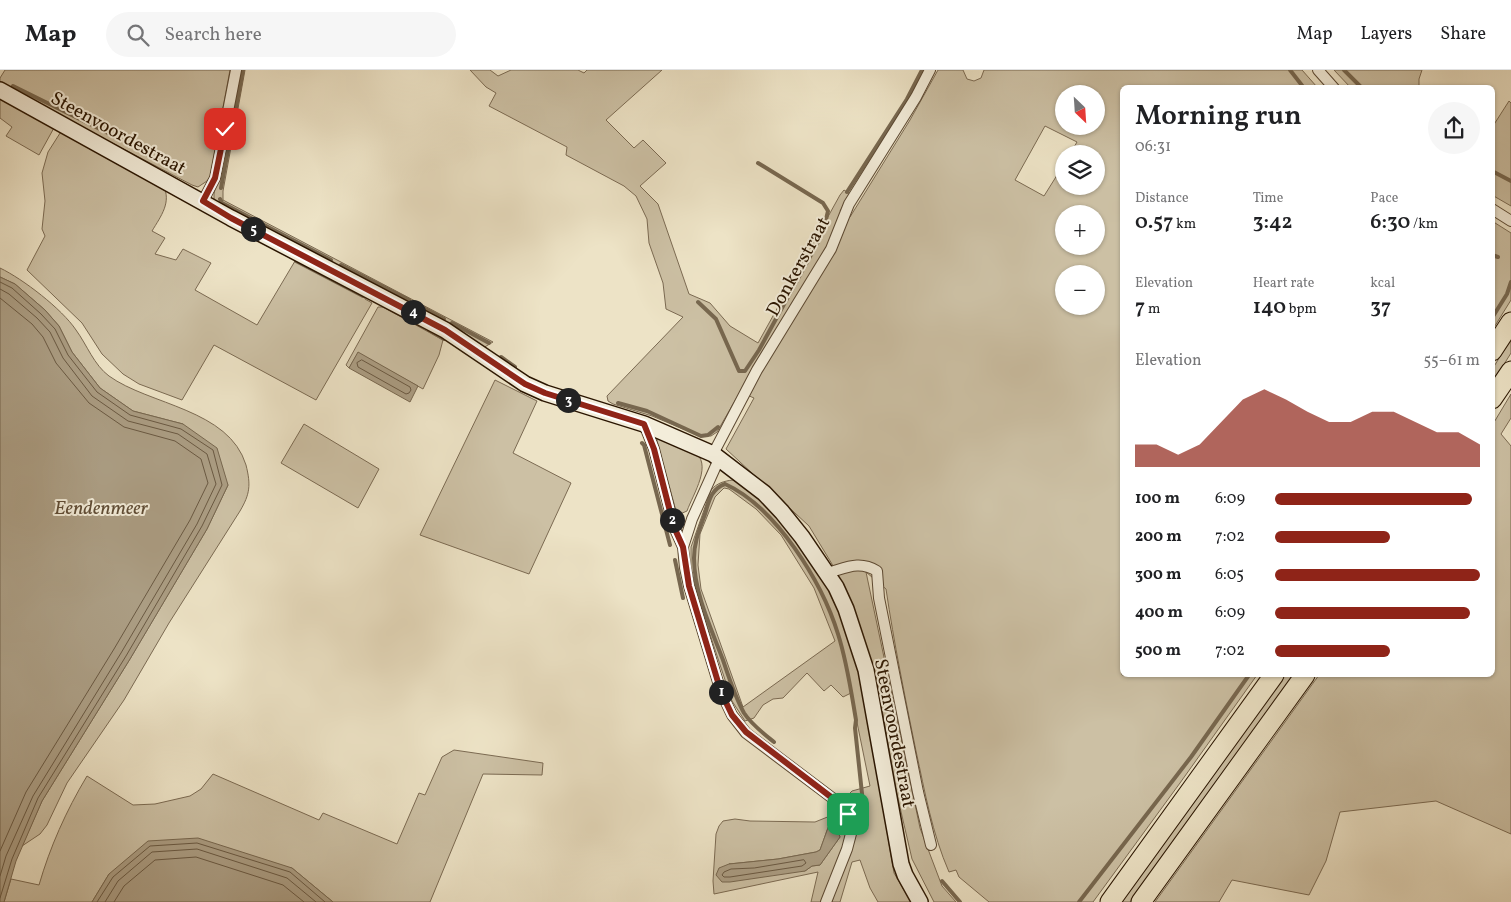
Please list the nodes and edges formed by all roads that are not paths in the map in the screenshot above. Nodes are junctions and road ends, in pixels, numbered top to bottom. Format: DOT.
graph roads {
  1 [pos="236,70"];
  2 [pos="930,70"];
  3 [pos="1318,70"];
  4 [pos="1331,85"];
  5 [pos="0,90"];
  6 [pos="203,201"];
  7 [pos="1495,211"];
  8 [pos="1511,221"];
  9 [pos="1511,322"];
  10 [pos="1495,346"];
  11 [pos="1511,371"];
  12 [pos="1495,395"];
  13 [pos="644,424"];
  14 [pos="716,457"];
  15 [pos="683,547"];
  16 [pos="827,573"];
  17 [pos="1273,677"];
  18 [pos="1304,677"];
  19 [pos="931,844"];
  20 [pos="826,902"];
  21 [pos="920,902"];
  22 [pos="1110,902"];
  23 [pos="1141,902"];
  1 -- 6 [label="street"];
  2 -- 14 [label="street, Donkerstraat"];
  3 -- 4 [label="street"];
  5 -- 6 [label="street, Steenvoordestraat"];
  6 -- 13 [label="street, Steenvoordestraat"];
  7 -- 8 [label="street"];
  9 -- 10 [label="highway"];
  11 -- 12 [label="highway"];
  13 -- 14 [label="street, Steenvoordestraat"];
  13 -- 15 [label="street"];
  14 -- 15 [label="street, Donkerstraat"];
  14 -- 16 [label="street, Steenvoordestraat"];
  15 -- 20 [label="street"];
  16 -- 19 [label="street, Steenvoordestraat"];
  16 -- 21 [label="street, Steenvoordestraat"];
  17 -- 22 [label="highway"];
  18 -- 23 [label="highway"];
}
